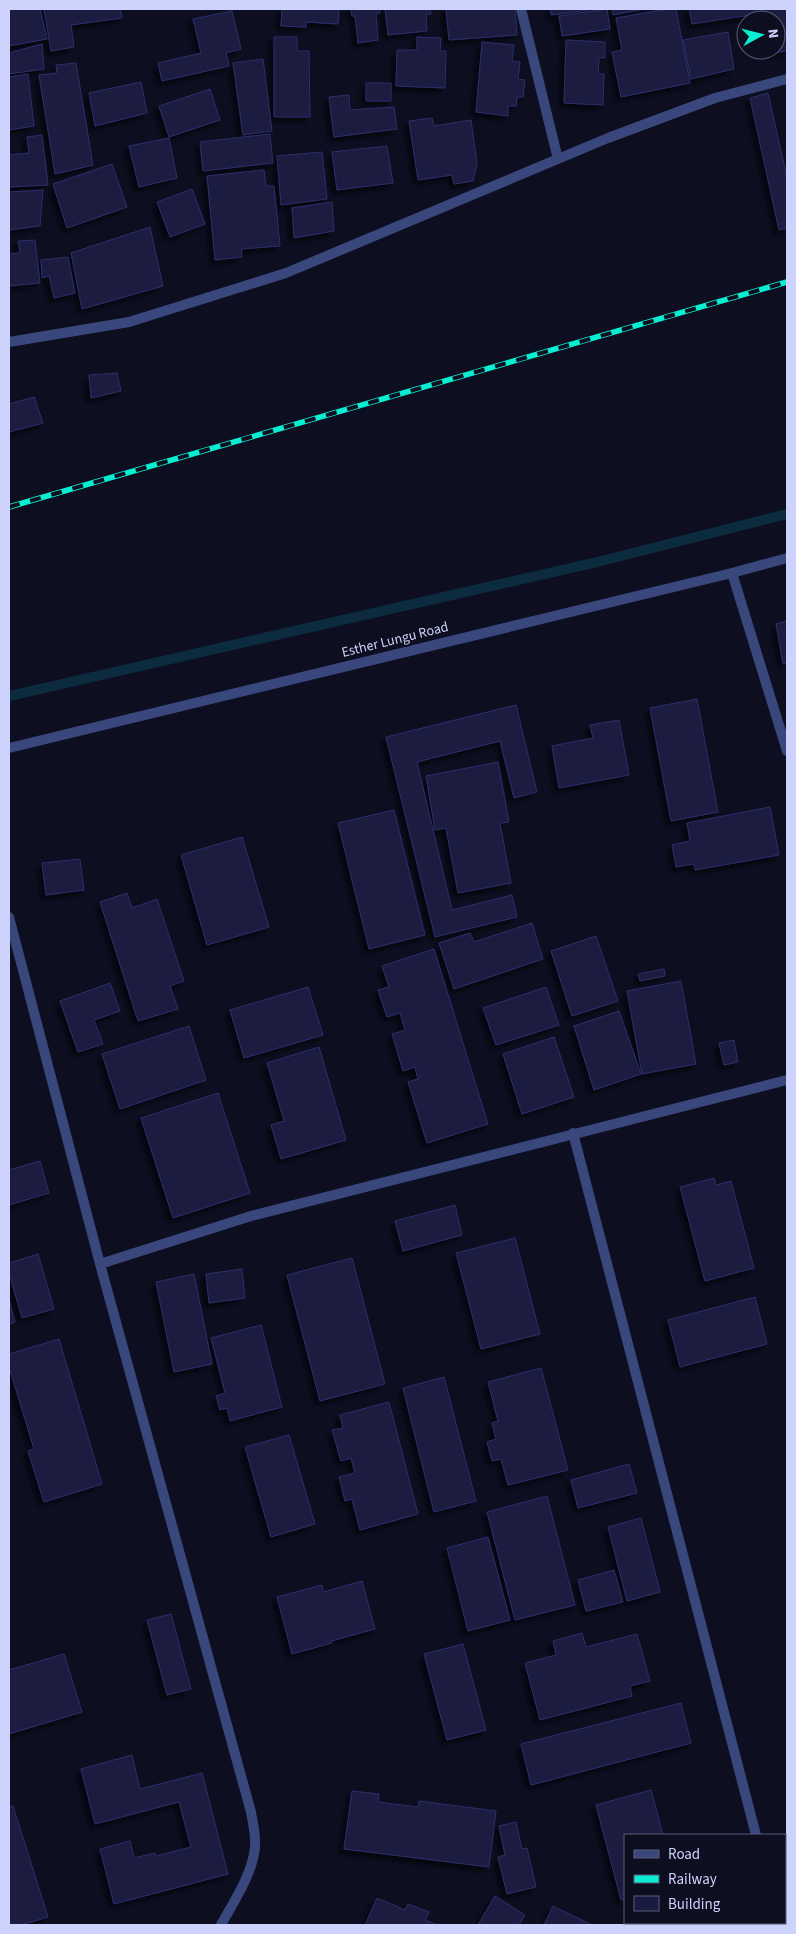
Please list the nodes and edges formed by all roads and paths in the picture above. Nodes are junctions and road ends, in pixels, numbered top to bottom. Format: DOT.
graph roads {
  1 [pos="521,9"];
  2 [pos="787,79"];
  3 [pos="558,159"];
  4 [pos="9,342"];
  5 [pos="787,558"];
  6 [pos="732,573"];
  7 [pos="9,748"];
  8 [pos="787,751"];
  9 [pos="9,918"];
  10 [pos="787,1080"];
  11 [pos="573,1133"];
  12 [pos="100,1264"];
  13 [pos="756,1834"];
  14 [pos="221,1925"];
  1 -- 3 [label="street"];
  2 -- 3 [label="street"];
  3 -- 4 [label="street"];
  5 -- 6 [label="street, Esther Lungu Road"];
  6 -- 7 [label="street, Esther Lungu Road"];
  6 -- 8 [label="street"];
  9 -- 12 [label="street"];
  10 -- 11 [label="street"];
  11 -- 12 [label="street"];
  11 -- 13 [label="street"];
  12 -- 14 [label="street"];
}
